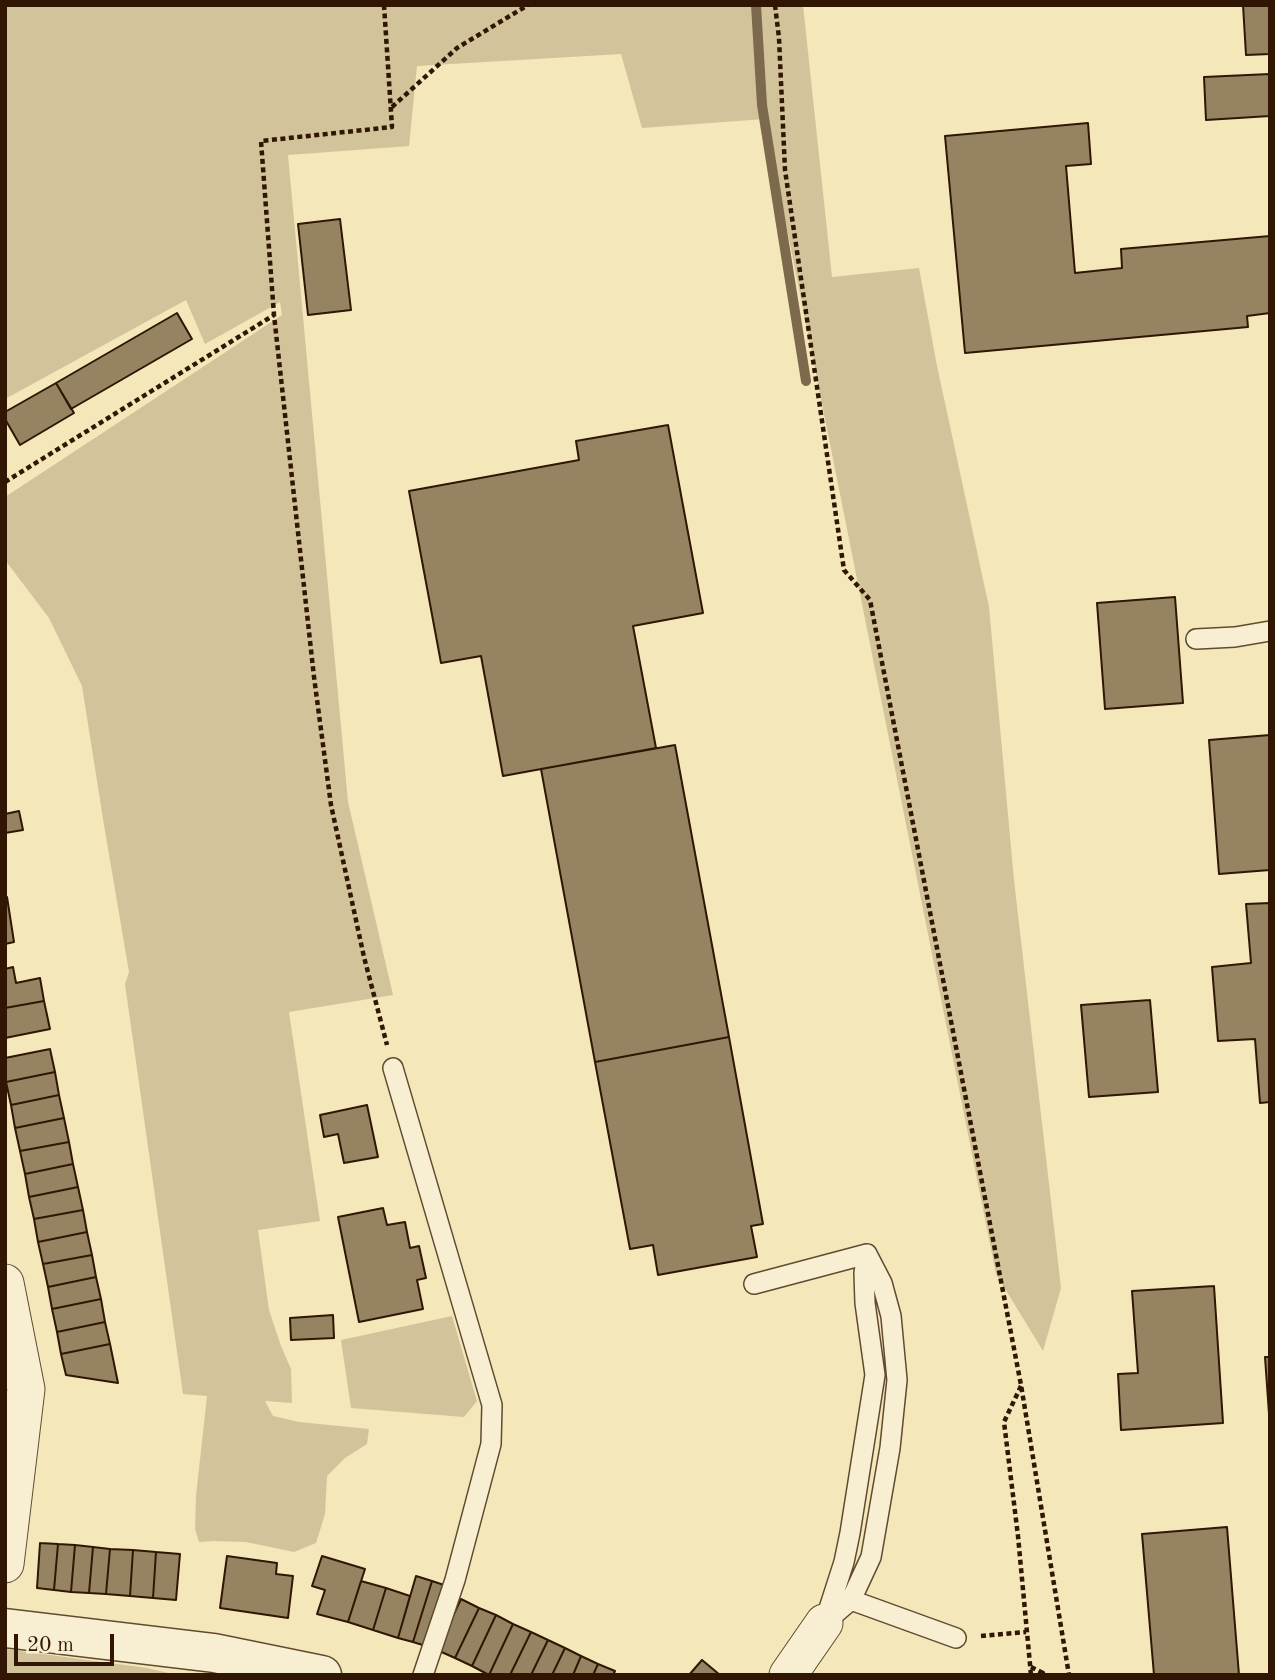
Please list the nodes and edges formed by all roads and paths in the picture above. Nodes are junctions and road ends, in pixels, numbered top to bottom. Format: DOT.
graph roads {
  1 [pos="384,5"];
  2 [pos="528,5"];
  3 [pos="775,5"];
  4 [pos="392,107"];
  5 [pos="274,315"];
  6 [pos="5,482"];
  7 [pos="1270,631"];
  8 [pos="1196,639"];
  9 [pos="393,1068"];
  10 [pos="867,1254"];
  11 [pos="5,1283"];
  12 [pos="754,1284"];
  13 [pos="1021,1385"];
  14 [pos="5,1564"];
  15 [pos="837,1612"];
  16 [pos="5,1628"];
  17 [pos="1026,1632"];
  18 [pos="956,1638"];
  19 [pos="1030,1667"];
  20 [pos="322,1675"];
  21 [pos="423,1675"];
  22 [pos="788,1675"];
  23 [pos="1031,1675"];
  24 [pos="1043,1675"];
  25 [pos="1069,1675"];
  1 -- 4 [label="path"];
  2 -- 4 [label="path"];
  3 -- 13 [label="path"];
  4 -- 5 [label="path"];
  5 -- 6 [label="path"];
  5 -- 9 [label="path"];
  7 -- 8 [label="lane"];
  9 -- 21 [label="lane"];
  10 -- 12 [label="lane"];
  10 -- 15 [label="lane"];
  10 -- 15 [label="lane"];
  11 -- 14 [label="street"];
  13 -- 17 [label="path"];
  13 -- 25 [label="path"];
  15 -- 18 [label="lane"];
  15 -- 22 [label="street"];
  16 -- 20 [label="street"];
  17 -- 18 [label="path"];
  17 -- 19 [label="path"];
  19 -- 23 [label="path"];
  19 -- 24 [label="path"];
}
